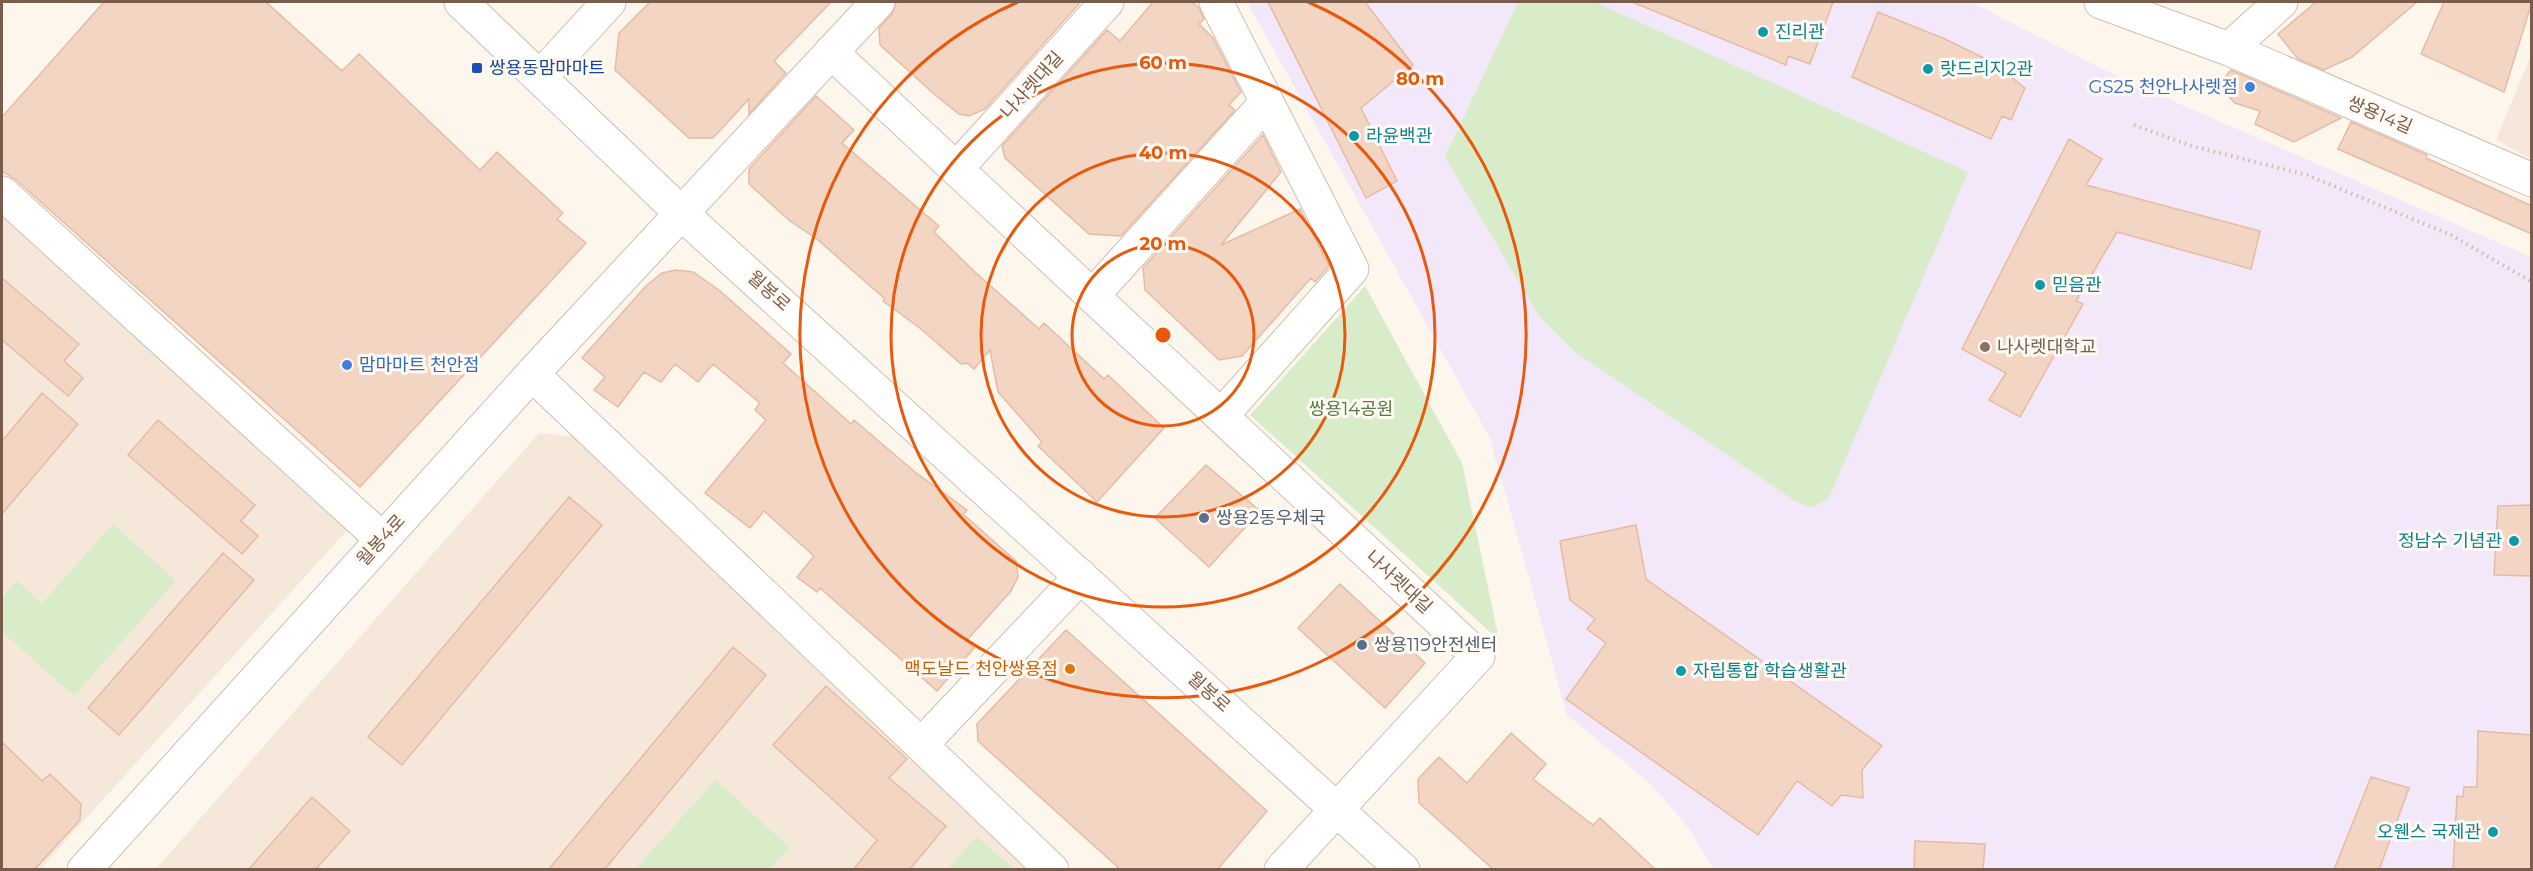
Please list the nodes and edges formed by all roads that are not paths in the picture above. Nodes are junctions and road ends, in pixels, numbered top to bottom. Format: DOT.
graph roads {
  1 [pos="461,2"];
  2 [pos="609,2"];
  3 [pos="878,2"];
  4 [pos="1107,2"];
  5 [pos="1216,2"];
  6 [pos="2101,2"];
  7 [pos="2281,2"];
  8 [pos="2229,49"];
  9 [pos="831,52"];
  10 [pos="541,76"];
  11 [pos="1267,102"];
  12 [pos="957,168"];
  13 [pos="2532,180"];
  14 [pos="2,193"];
  15 [pos="681,213"];
  16 [pos="1094,295"];
  17 [pos="532,374"];
  18 [pos="1221,416"];
  19 [pos="382,539"];
  20 [pos="1081,576"];
  21 [pos="921,745"];
  22 [pos="1337,808"];
  23 [pos="84,870"];
  24 [pos="1052,870"];
  25 [pos="1281,870"];
  26 [pos="1403,870"];
  1 -- 10 [label="street, 월봉로"];
  2 -- 10 [label="street"];
  3 -- 9 [label="street"];
  4 -- 12 [label="street, 나사렛대길"];
  5 -- 11 [label="street"];
  6 -- 8 [label="street, 쌍용14길"];
  7 -- 8 [label="street"];
  8 -- 13 [label="street, 쌍용14길"];
  9 -- 12 [label="street, 나사렛대길"];
  9 -- 15 [label="street"];
  10 -- 15 [label="street, 월봉로"];
  11 -- 16 [label="street"];
  11 -- 18 [label="street"];
  12 -- 16 [label="street, 나사렛대길"];
  14 -- 19 [label="street"];
  15 -- 17 [label="street, 월봉4로"];
  15 -- 20 [label="street, 월봉로"];
  16 -- 18 [label="street, 나사렛대길"];
  17 -- 19 [label="street, 월봉4로"];
  17 -- 21 [label="street"];
  18 -- 22 [label="street, 나사렛대길"];
  19 -- 23 [label="street, 월봉4로"];
  20 -- 21 [label="street"];
  20 -- 22 [label="street, 월봉로"];
  21 -- 24 [label="street"];
  22 -- 25 [label="street"];
  22 -- 26 [label="street, 월봉로"];
}
